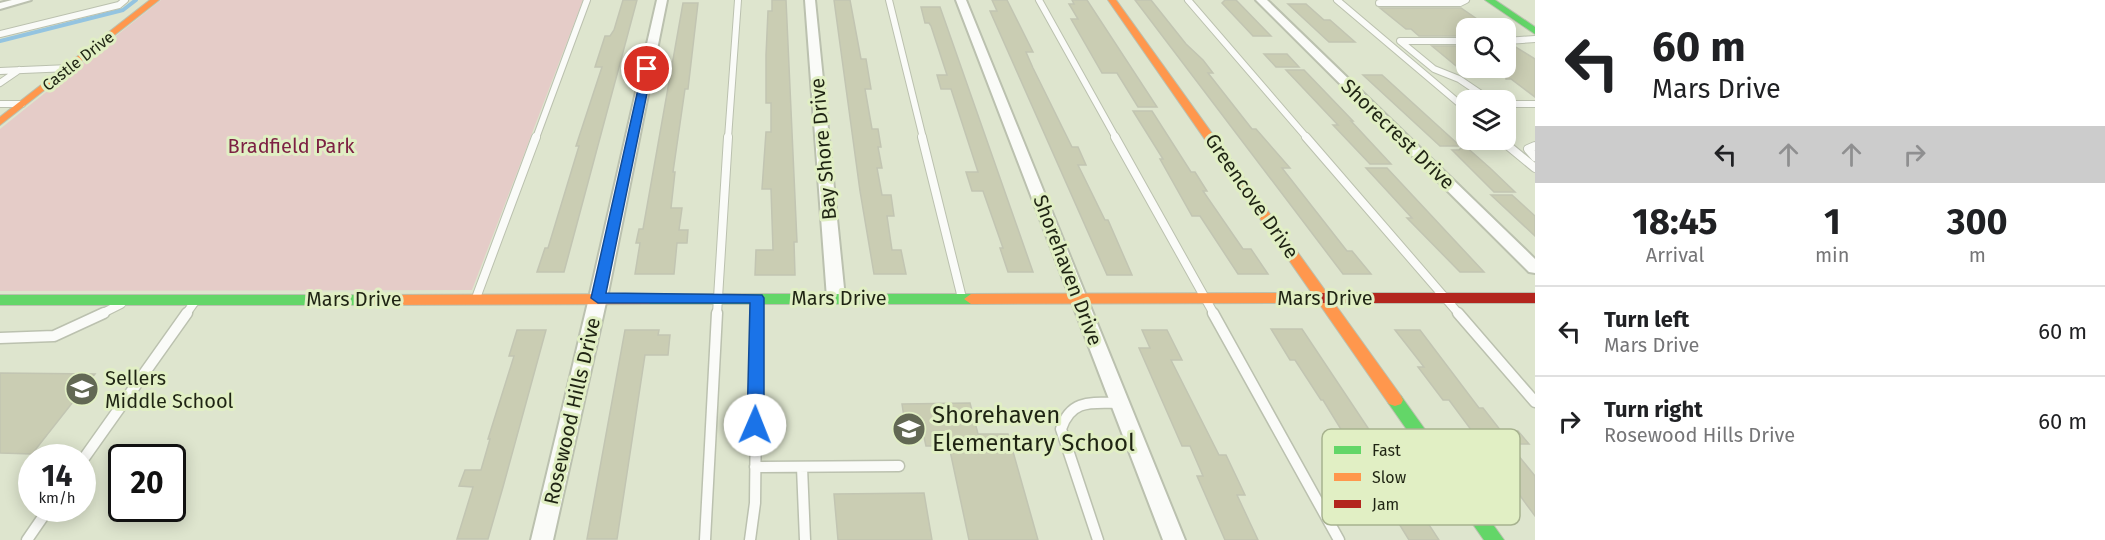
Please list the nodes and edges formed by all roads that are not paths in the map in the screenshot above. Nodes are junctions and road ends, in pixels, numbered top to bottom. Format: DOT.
graph roads {
  1 [pos="26,0"];
  2 [pos="125,0"];
  3 [pos="155,0"];
  4 [pos="587,0"];
  5 [pos="662,0"];
  6 [pos="738,0"];
  7 [pos="810,0"];
  8 [pos="889,0"];
  9 [pos="961,0"];
  10 [pos="1039,0"];
  11 [pos="1112,0"];
  12 [pos="1188,0"];
  13 [pos="1261,0"];
  14 [pos="1338,0"];
  15 [pos="1466,0"];
  16 [pos="1489,0"];
  17 [pos="1379,3"];
  18 [pos="0,6"];
  19 [pos="0,34"];
  20 [pos="1530,35"];
  21 [pos="1535,39"];
  22 [pos="1456,41"];
  23 [pos="1535,47"];
  24 [pos="69,68"];
  25 [pos="20,69"];
  26 [pos="0,71"];
  27 [pos="1456,78"];
  28 [pos="1456,78"];
  29 [pos="0,83"];
  30 [pos="1475,90"];
  31 [pos="1456,101"];
  32 [pos="0,104"];
  33 [pos="23,104"];
  34 [pos="1516,104"];
  35 [pos="1535,104"];
  36 [pos="0,122"];
  37 [pos="1535,146"];
  38 [pos="1513,150"];
  39 [pos="1535,157"];
  40 [pos="1535,168"];
  41 [pos="1535,268"];
  42 [pos="476,298"];
  43 [pos="598,298"];
  44 [pos="718,298"];
  45 [pos="757,298"];
  46 [pos="836,298"];
  47 [pos="962,298"];
  48 [pos="1079,298"];
  49 [pos="1205,298"];
  50 [pos="1324,298"];
  51 [pos="1445,298"];
  52 [pos="1535,298"];
  53 [pos="129,299"];
  54 [pos="197,299"];
  55 [pos="0,300"];
  56 [pos="0,338"];
  57 [pos="1535,402"];
  58 [pos="1120,404"];
  59 [pos="1417,429"];
  60 [pos="94,444"];
  61 [pos="899,466"];
  62 [pos="755,467"];
  63 [pos="802,467"];
  64 [pos="1322,508"];
  65 [pos="39,522"];
  66 [pos="1332,525"];
  67 [pos="1484,525"];
  68 [pos="27,540"];
  69 [pos="542,540"];
  70 [pos="705,540"];
  71 [pos="750,540"];
  72 [pos="805,540"];
  73 [pos="1098,540"];
  74 [pos="1174,540"];
  75 [pos="1340,540"];
  76 [pos="1495,540"];
  1 -- 18 [label="street"];
  2 -- 19 [label="lane"];
  3 -- 24 [label="street, Castle Drive"];
  4 -- 42 [label="lane"];
  5 -- 43 [label="street, Rosewood Hills Drive"];
  6 -- 44 [label="lane"];
  7 -- 46 [label="street, Bay Shore Drive"];
  8 -- 47 [label="lane"];
  9 -- 48 [label="street, Shorehaven Drive"];
  10 -- 49 [label="lane"];
  11 -- 50 [label="street, Greencove Drive"];
  12 -- 51 [label="lane"];
  13 -- 41 [label="street, Shorecrest Drive"];
  14 -- 31 [label="lane"];
  15 -- 17 [label="lane"];
  16 -- 20 [label="street"];
  20 -- 21 [label="lane"];
  20 -- 23 [label="lane"];
  22 -- 27 [label="lane"];
  24 -- 25 [label="lane"];
  24 -- 33 [label="street, Castle Drive"];
  25 -- 26 [label="lane"];
  25 -- 29 [label="lane"];
  28 -- 30 [label="lane"];
  32 -- 33 [label="lane"];
  33 -- 36 [label="street, Castle Drive"];
  34 -- 35 [label="lane"];
  37 -- 39 [label="lane"];
  38 -- 40 [label="lane"];
  42 -- 43 [label="street, Mars Drive"];
  42 -- 54 [label="street, Mars Drive"];
  43 -- 44 [label="street, Mars Drive"];
  43 -- 69 [label="street, Rosewood Hills Drive"];
  44 -- 45 [label="street, Mars Drive"];
  44 -- 70 [label="lane"];
  45 -- 46 [label="street, Mars Drive"];
  45 -- 62 [label="lane"];
  46 -- 47 [label="street, Mars Drive"];
  47 -- 48 [label="street, Mars Drive"];
  48 -- 49 [label="street, Mars Drive"];
  48 -- 58 [label="street, Shorehaven Drive"];
  49 -- 50 [label="street, Mars Drive"];
  49 -- 64 [label="lane"];
  50 -- 51 [label="street, Mars Drive"];
  50 -- 59 [label="street, Greencove Drive"];
  51 -- 52 [label="street, Mars Drive"];
  51 -- 57 [label="lane"];
  53 -- 54 [label="street, Mars Drive"];
  53 -- 55 [label="street, Mars Drive"];
  53 -- 56 [label="lane"];
  54 -- 60 [label="lane"];
  58 -- 73 [label="lane"];
  58 -- 74 [label="street, Shorehaven Drive"];
  61 -- 63 [label="lane"];
  62 -- 63 [label="lane"];
  62 -- 71 [label="lane"];
  63 -- 72 [label="lane"];
  65 -- 68 [label="lane"];
  66 -- 75 [label="lane"];
  67 -- 76 [label="street, Greencove Drive"];
}
